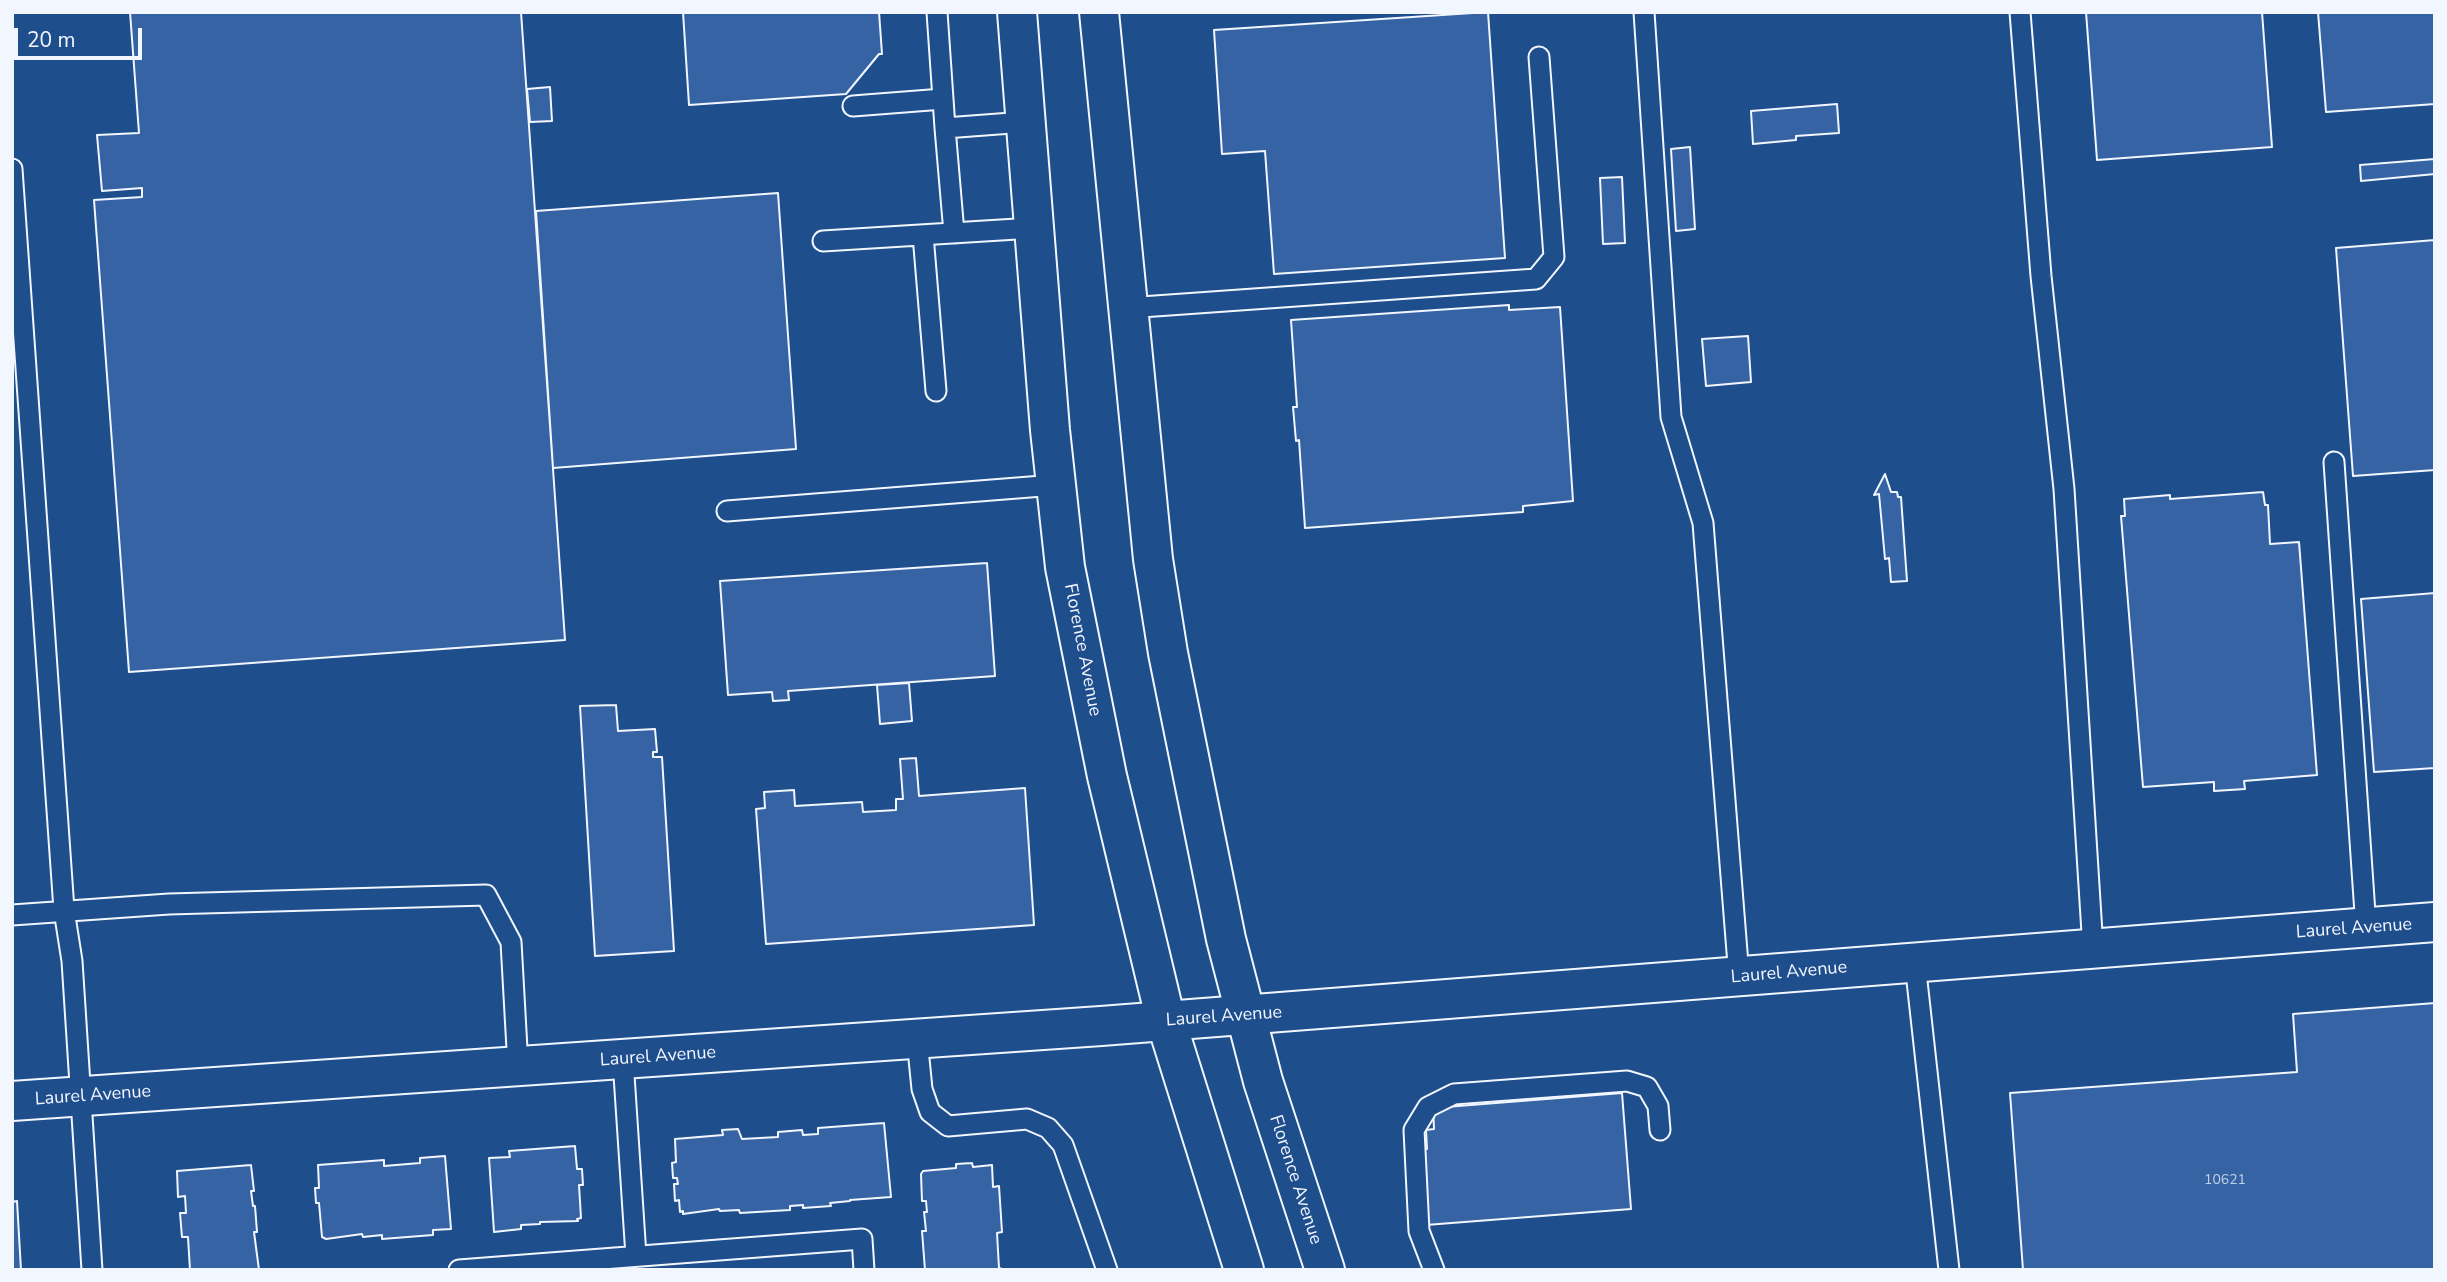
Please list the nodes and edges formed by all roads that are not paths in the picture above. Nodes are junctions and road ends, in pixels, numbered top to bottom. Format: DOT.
graph roads {
  1 [pos="937,12"];
  2 [pos="1017,12"];
  3 [pos="1099,12"];
  4 [pos="1644,12"];
  5 [pos="2020,12"];
  6 [pos="1539,57"];
  7 [pos="943,99"];
  8 [pos="853,106"];
  9 [pos="1025,122"];
  10 [pos="945,128"];
  11 [pos="12,169"];
  12 [pos="1032,228"];
  13 [pos="954,233"];
  14 [pos="923,235"];
  15 [pos="823,240"];
  16 [pos="1127,309"];
  17 [pos="936,391"];
  18 [pos="2334,462"];
  19 [pos="1055,485"];
  20 [pos="727,511"];
  21 [pos="64,910"];
  22 [pos="12,915"];
  23 [pos="2435,922"];
  24 [pos="2366,928"];
  25 [pos="2093,949"];
  26 [pos="1915,963"];
  27 [pos="1739,977"];
  28 [pos="1246,1016"];
  29 [pos="1167,1021"];
  30 [pos="917,1039"];
  31 [pos="623,1060"];
  32 [pos="518,1067"];
  33 [pos="81,1096"];
  34 [pos="12,1101"];
  35 [pos="1660,1130"];
  36 [pos="636,1256"];
  37 [pos="92,1270"];
  38 [pos="459,1270"];
  39 [pos="864,1270"];
  40 [pos="1107,1270"];
  41 [pos="1244,1270"];
  42 [pos="1325,1270"];
  43 [pos="1434,1270"];
  44 [pos="1949,1270"];
  1 -- 7 [label="lane"];
  2 -- 9 [label="main road, Florence Avenue"];
  3 -- 16 [label="main road, Florence Avenue"];
  4 -- 27 [label="lane"];
  5 -- 25 [label="lane"];
  6 -- 16 [label="lane"];
  7 -- 8 [label="lane"];
  7 -- 10 [label="lane"];
  9 -- 10 [label="lane"];
  9 -- 12 [label="main road, Florence Avenue"];
  10 -- 13 [label="lane"];
  11 -- 21 [label="lane"];
  12 -- 13 [label="lane"];
  12 -- 19 [label="main road, Florence Avenue"];
  13 -- 14 [label="lane"];
  14 -- 15 [label="lane"];
  14 -- 17 [label="lane"];
  16 -- 28 [label="main road, Florence Avenue"];
  18 -- 24 [label="lane"];
  19 -- 20 [label="lane"];
  19 -- 29 [label="main road, Florence Avenue"];
  21 -- 22 [label="lane"];
  21 -- 32 [label="lane"];
  21 -- 33 [label="lane"];
  23 -- 24 [label="main road, Laurel Avenue"];
  24 -- 25 [label="main road, Laurel Avenue"];
  25 -- 26 [label="main road, Laurel Avenue"];
  26 -- 27 [label="main road, Laurel Avenue"];
  26 -- 44 [label="lane"];
  27 -- 28 [label="main road, Laurel Avenue"];
  28 -- 29 [label="main road, Laurel Avenue"];
  28 -- 42 [label="main road, Florence Avenue"];
  29 -- 30 [label="main road, Laurel Avenue"];
  29 -- 41 [label="main road, Florence Avenue"];
  30 -- 31 [label="main road, Laurel Avenue"];
  30 -- 40 [label="lane"];
  31 -- 32 [label="main road, Laurel Avenue"];
  31 -- 36 [label="lane"];
  32 -- 33 [label="main road, Laurel Avenue"];
  33 -- 34 [label="main road, Laurel Avenue"];
  33 -- 37 [label="lane"];
  35 -- 43 [label="lane"];
  36 -- 38 [label="lane"];
  36 -- 39 [label="lane"];
}
